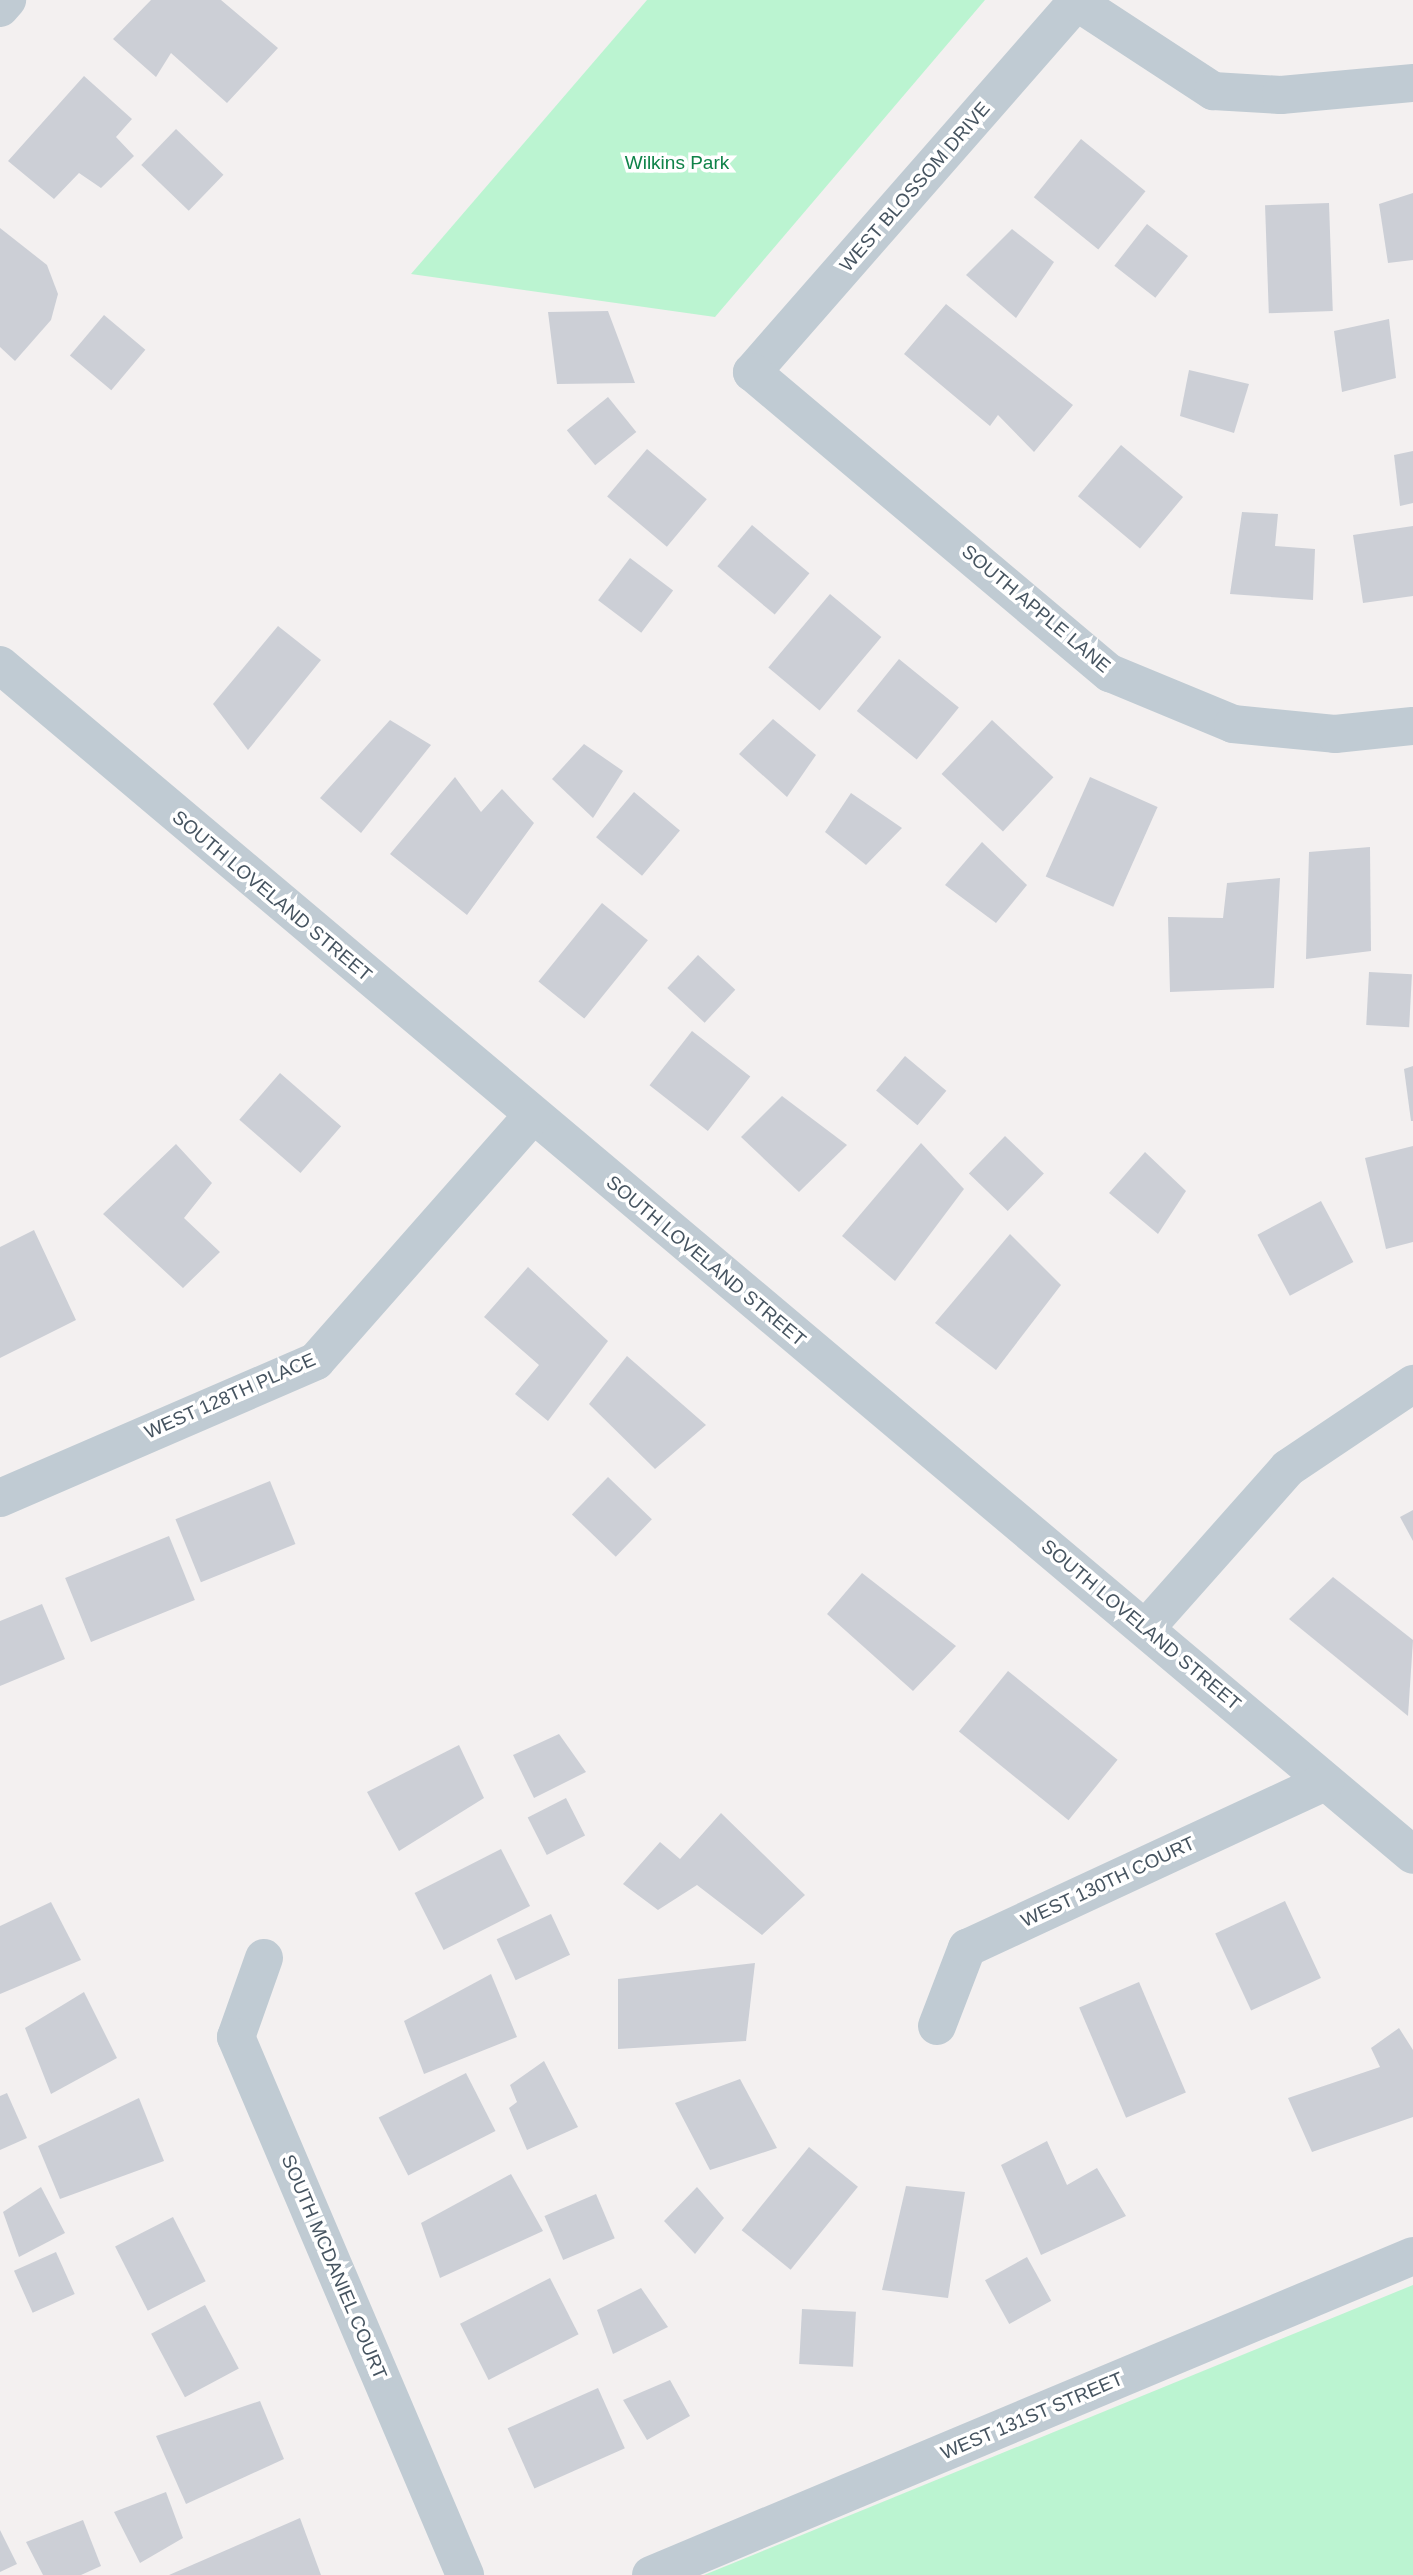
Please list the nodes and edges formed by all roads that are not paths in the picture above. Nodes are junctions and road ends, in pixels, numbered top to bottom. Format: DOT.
graph roads {
  1 [pos="7,0"];
  2 [pos="1077,1"];
  3 [pos="0,8"];
  4 [pos="1413,83"];
  5 [pos="752,372"];
  6 [pos="0,665"];
  7 [pos="1413,726"];
  8 [pos="532,1116"];
  9 [pos="1413,1384"];
  10 [pos="0,1498"];
  11 [pos="1146,1628"];
  12 [pos="1325,1782"];
  13 [pos="1413,1855"];
  14 [pos="264,1958"];
  15 [pos="937,2026"];
  16 [pos="1413,2256"];
  17 [pos="465,2575"];
  18 [pos="651,2575"];
  1 -- 3 [label="street"];
  2 -- 4 [label="street"];
  2 -- 5 [label="street, WEST BLOSSOM DRIVE"];
  5 -- 7 [label="street, SOUTH APPLE LANE"];
  6 -- 8 [label="street, SOUTH LOVELAND STREET"];
  8 -- 10 [label="street, WEST 128TH PLACE"];
  8 -- 11 [label="street, SOUTH LOVELAND STREET"];
  9 -- 11 [label="street"];
  11 -- 12 [label="street, SOUTH LOVELAND STREET"];
  12 -- 13 [label="street, SOUTH LOVELAND STREET"];
  12 -- 15 [label="street, WEST 130TH COURT"];
  14 -- 17 [label="street, SOUTH MCDANIEL COURT"];
  16 -- 18 [label="street, WEST 131ST STREET"];
}
